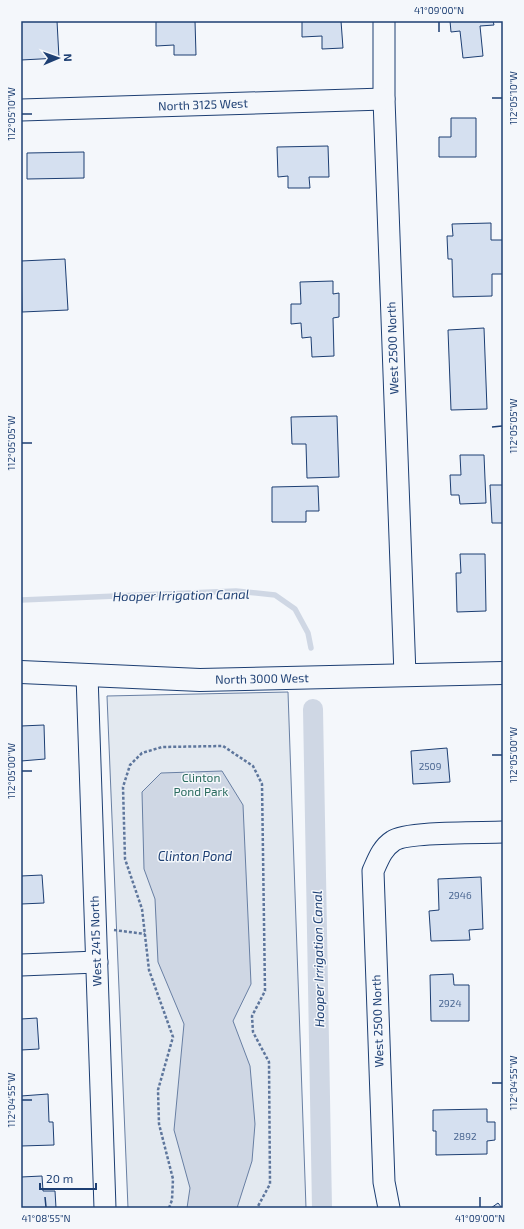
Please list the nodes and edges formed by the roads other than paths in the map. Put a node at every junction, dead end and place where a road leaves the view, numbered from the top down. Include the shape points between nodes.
1 (384, 21) edge
2 (384, 99) junction
3 (21, 110) edge
4 (21, 672) edge
5 (503, 673) edge
6 (87, 675) junction
7 (405, 675) junction
8 (503, 832) edge
9 (97, 962) junction
10 (21, 965) edge
11 (105, 1208) edge
12 (389, 1208) edge

1 - 2 street, West 2500 North
2 - 3 street, North 3125 West
2 - 7 street, West 2500 North
4 - 6 main road, North 3000 West
5 - 7 main road, North 3000 West
6 - 7 main road, North 3000 West via 200,680
6 - 9 street, West 2415 North
8 - 12 street, West 2500 North via 413,835 394,840 382,851 373,871 384,1182
9 - 10 street
9 - 11 street, West 2415 North

